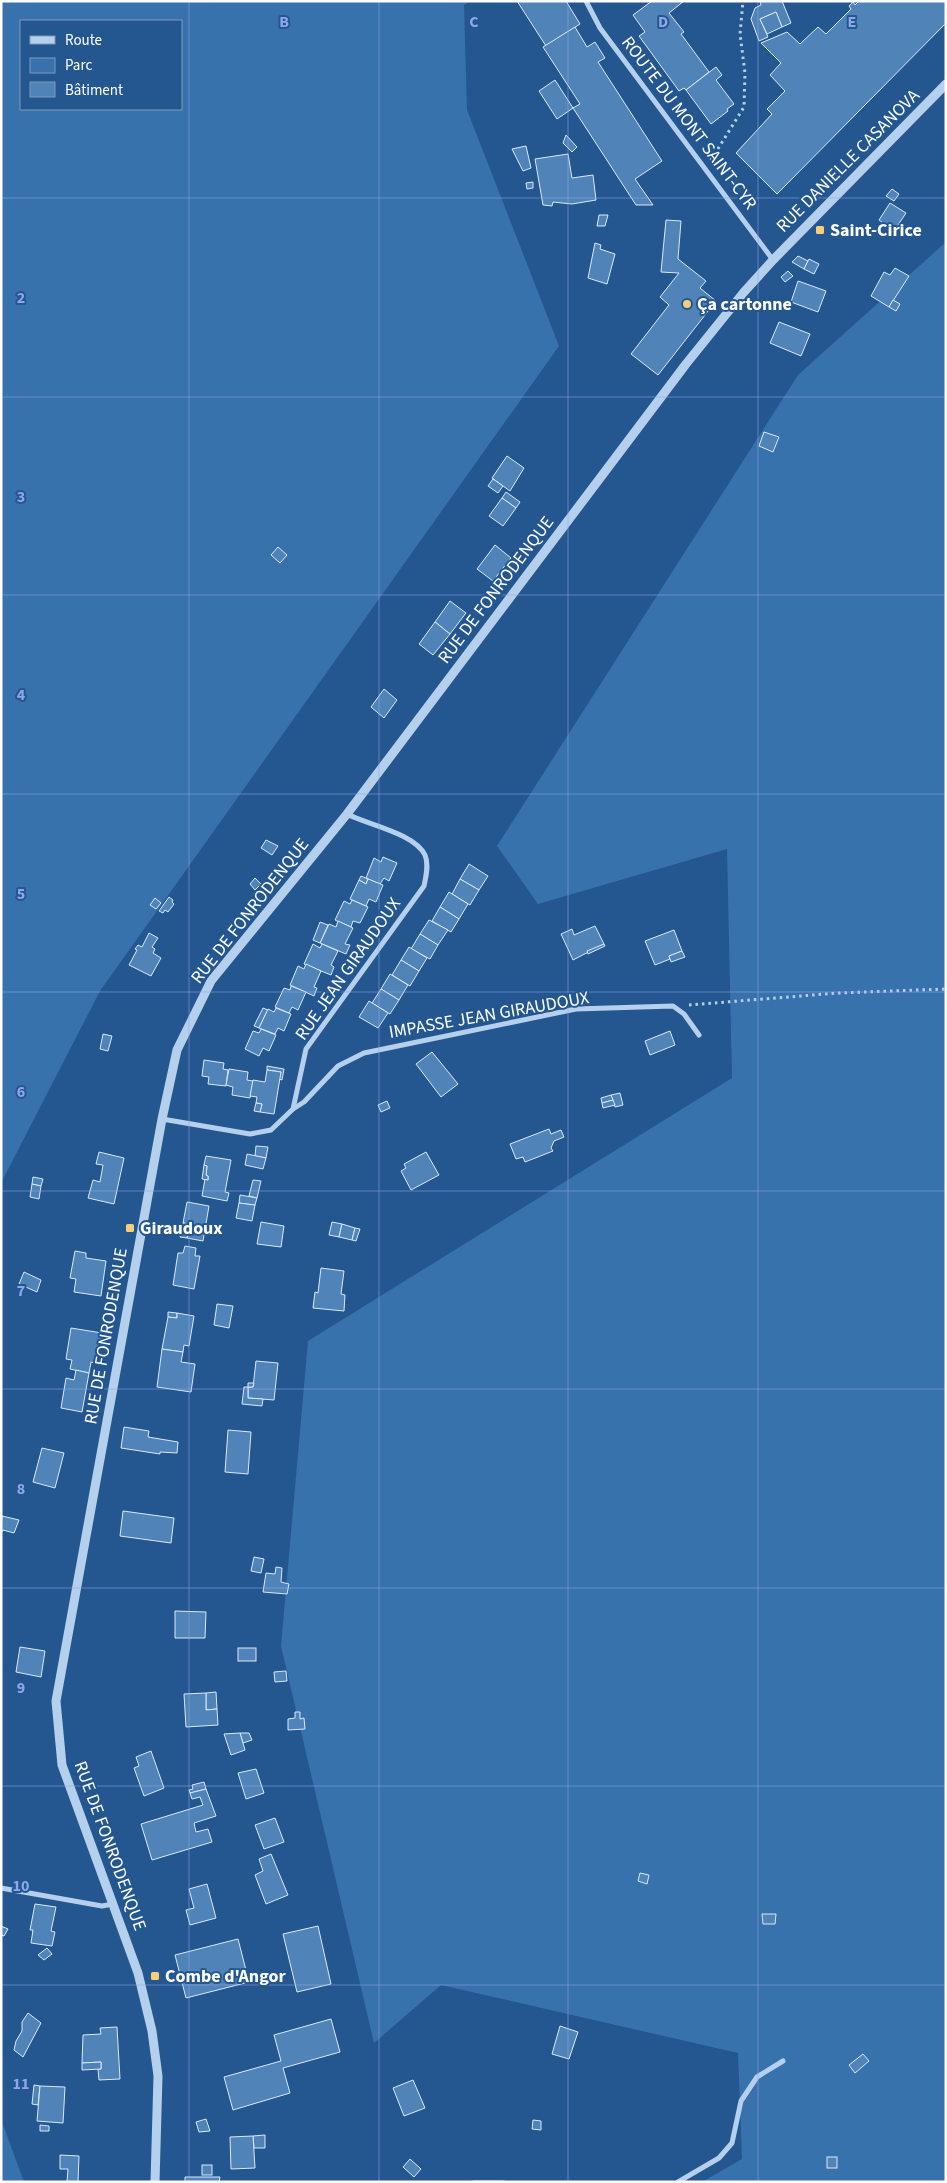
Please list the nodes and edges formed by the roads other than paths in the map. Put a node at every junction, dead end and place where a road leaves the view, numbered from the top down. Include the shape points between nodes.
1 (586, 1) edge
2 (946, 84) edge
3 (773, 260) junction
4 (347, 814) junction
5 (699, 1035) dead end
6 (293, 1110) junction
7 (162, 1119) junction
8 (1, 1888) edge
9 (114, 1904) junction
10 (783, 2061) dead end
11 (155, 2182) edge
12 (678, 2182) edge

1 - 3 street, ROUTE DU MONT SAINT-CYR via 600,28
2 - 3 street, RUE DANIELLE CASANOVA
3 - 4 street, RUE DE FONRODENQUE via 686,364
4 - 6 street, RUE JEAN GIRAUDOUX via 406,837 424,855 427,871 424,886 306,1049
4 - 7 street, RUE DE FONRODENQUE via 211,981 177,1050
5 - 6 street, IMPASSE JEAN GIRAUDOUX via 684,1014 673,1006 576,1009 364,1053 338,1066
6 - 7 street via 271,1130 250,1134
7 - 9 street, RUE DE FONRODENQUE via 56,1702 62,1765
8 - 9 street via 102,1906
9 - 11 street, RUE DE FONRODENQUE via 138,1973 152,2031 158,2076
10 - 12 street via 758,2077 741,2101 732,2143 719,2158

